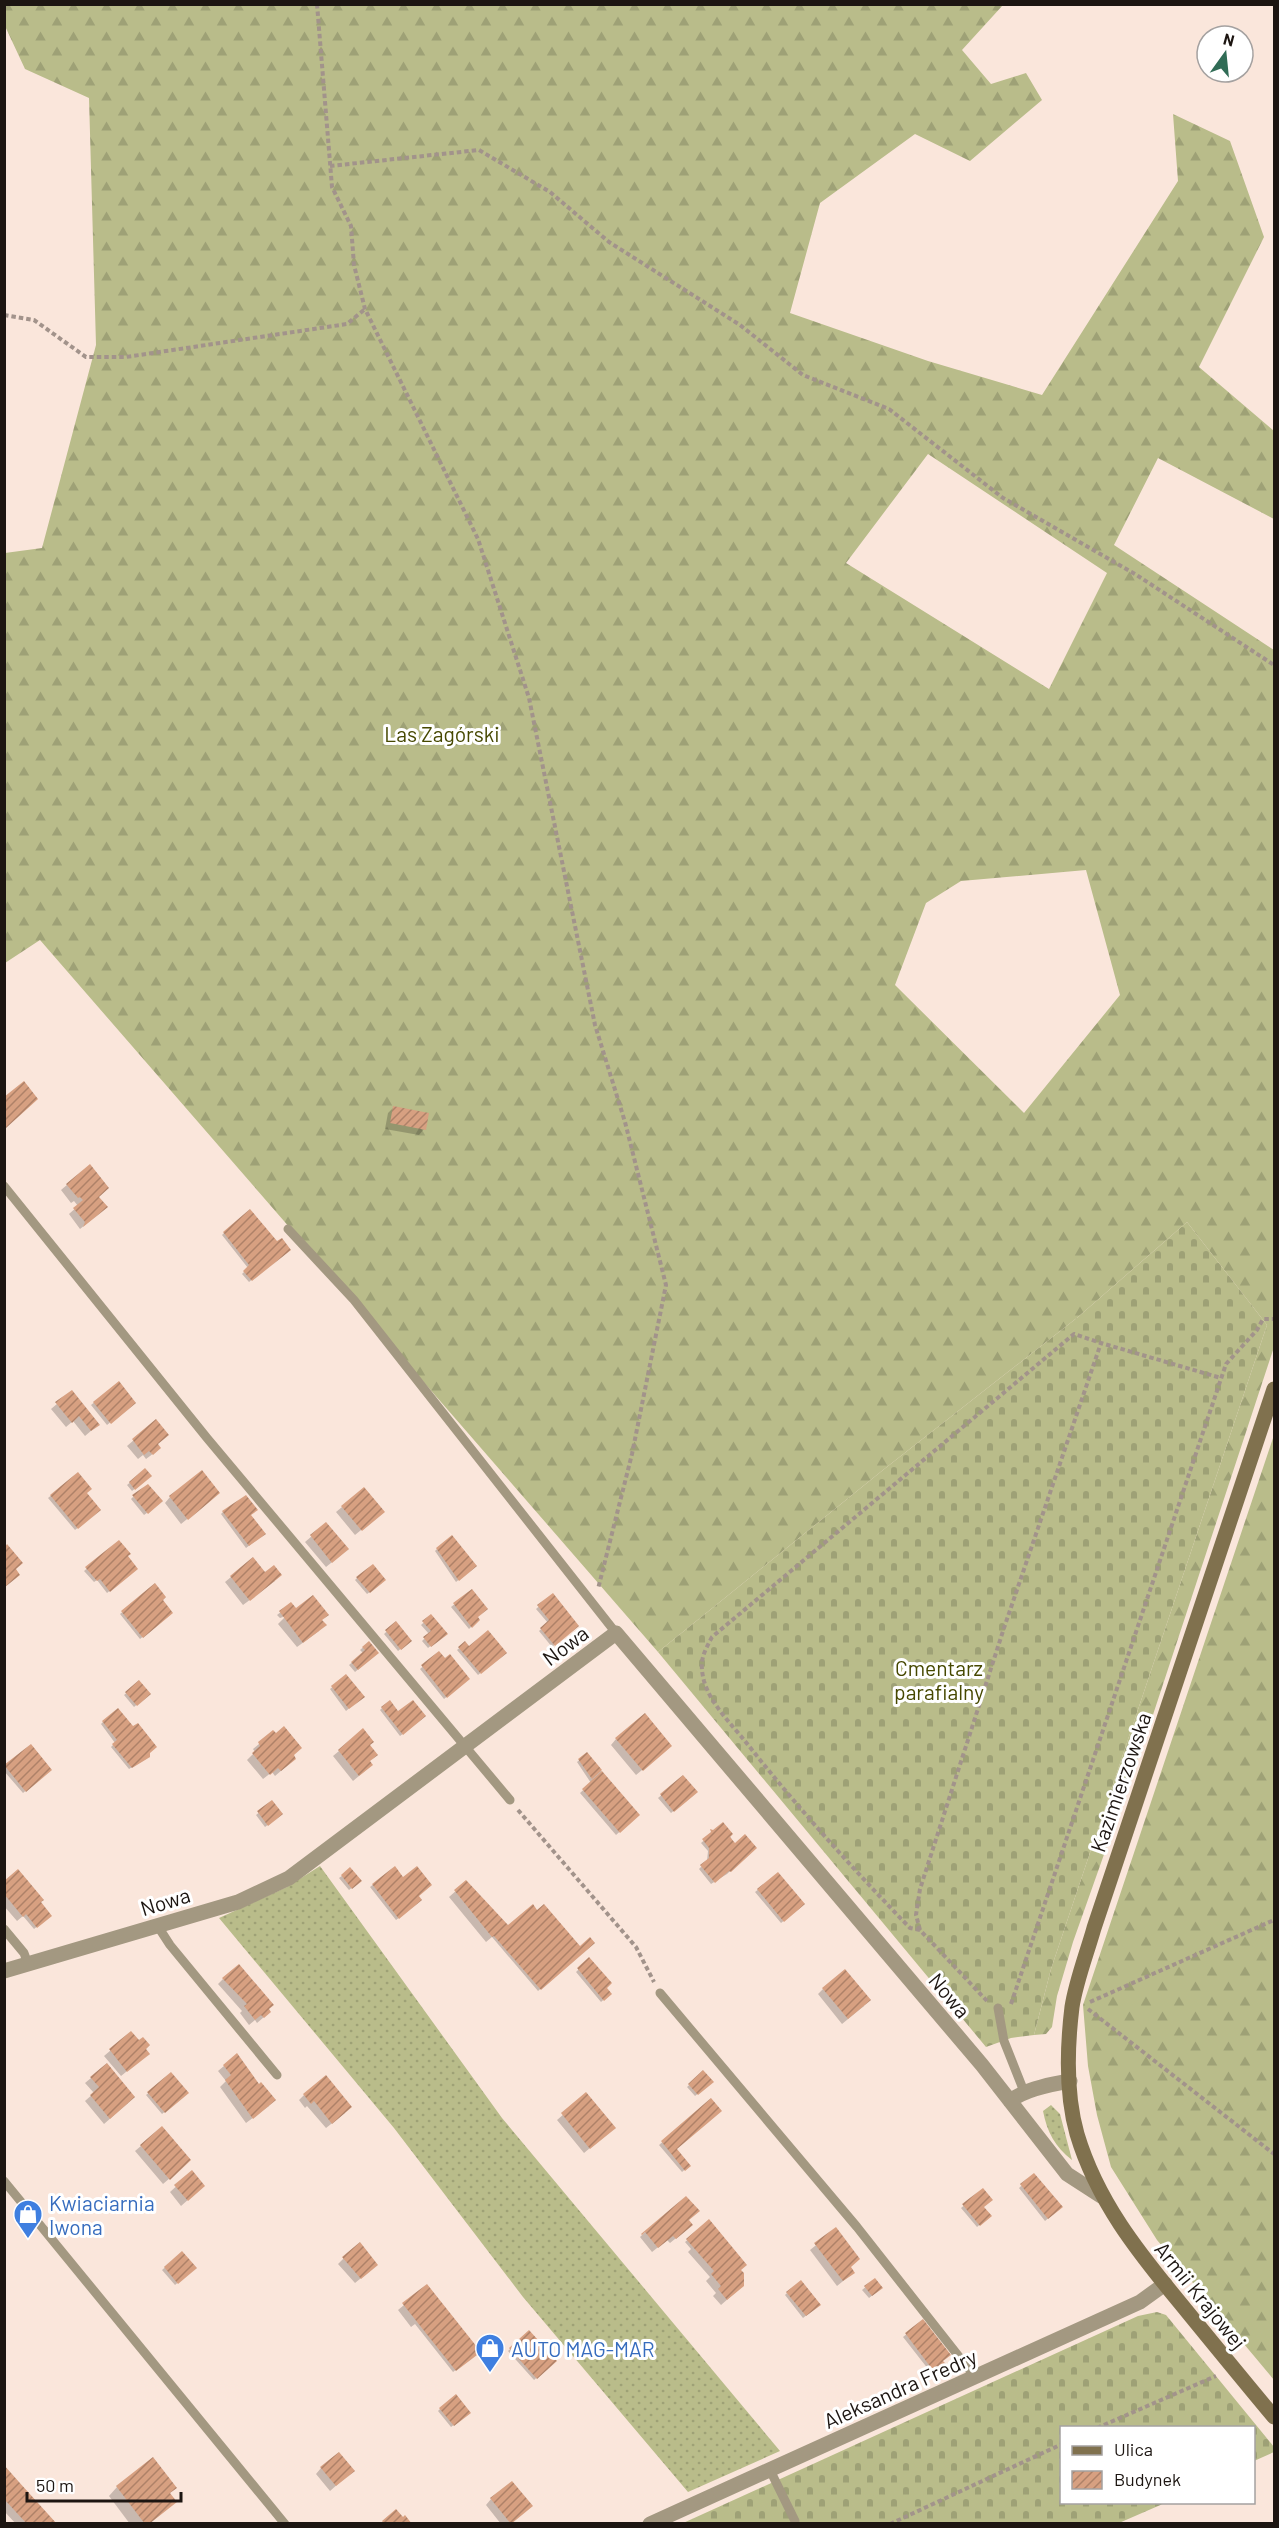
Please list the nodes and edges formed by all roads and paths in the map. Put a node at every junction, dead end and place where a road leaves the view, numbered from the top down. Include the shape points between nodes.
1 (317, 4) edge
2 (330, 166) junction
3 (365, 309) junction
4 (4, 315) edge
5 (1275, 665) edge
6 (4, 1186) edge
7 (288, 1229) dead end
8 (1275, 1319) edge
9 (1101, 1343) junction
10 (1221, 1378) junction
11 (1275, 1389) edge
12 (594, 1605) junction
13 (616, 1633) junction
14 (465, 1746) junction
15 (510, 1800) joint
16 (1275, 1920) edge
17 (157, 1925) junction
18 (4, 1929) edge
19 (920, 1930) junction
20 (28, 1964) junction
21 (4, 1971) edge
22 (660, 1993) joint
23 (998, 2008) junction
24 (277, 2075) dead end
25 (1070, 2081) junction
26 (1025, 2094) junction
27 (1010, 2101) junction
28 (1275, 2154) edge
29 (4, 2181) edge
30 (1101, 2196) junction
31 (1165, 2284) junction
32 (1216, 2376) dead end
33 (975, 2377) junction
34 (1275, 2417) edge
35 (1099, 2426) edge
36 (1060, 2445) edge
37 (770, 2470) junction
38 (795, 2521) dead end
39 (285, 2523) edge
40 (650, 2523) edge
41 (890, 2523) edge

1 - 2 path
2 - 3 path via 332,187 351,226 354,265
2 - 5 path via 479,150 550,192 609,242 740,325 803,375 889,409 1003,498 1135,574
3 - 4 path via 347,324 126,357 86,357 34,320
3 - 12 path via 478,539 529,699 595,1025 625,1122 666,1285 632,1454
6 - 14 lane via 207,1438
7 - 12 lane via 354,1300
8 - 10 path via 1263,1319 1226,1364
9 - 10 path
9 - 19 path via 920,1888 916,1915
9 - 19 path via 1074,1335 712,1637 702,1657 704,1682 718,1707 772,1776 846,1862 910,1928
10 - 23 path via 1010,2007
11 - 25 street, Kazimierzowska via 1094,1928 1073,2004
12 - 13 lane
13 - 14 street, Nowa
13 - 27 street, Nowa
14 - 15 lane
14 - 17 street, Nowa via 289,1878 238,1902
15 - 22 path via 636,1947
16 - 28 path via 1083,2005
17 - 20 street, Nowa
17 - 24 lane
18 - 20 lane
19 - 23 path via 984,1999
20 - 21 street, Nowa
22 - 33 lane via 857,2228
23 - 26 lane via 1004,2041
25 - 26 street
25 - 30 street, Kazimierzowska via 1077,2132
26 - 27 street
27 - 30 street, Nowa via 1068,2174
29 - 39 lane
30 - 31 street, Armii Krajowej
31 - 33 street, Aleksandra Fredry via 1140,2302
31 - 34 street, Armii Krajowej
32 - 35 path
33 - 37 street, Aleksandra Fredry
36 - 41 path
37 - 38 lane
37 - 40 street, Aleksandra Fredry

